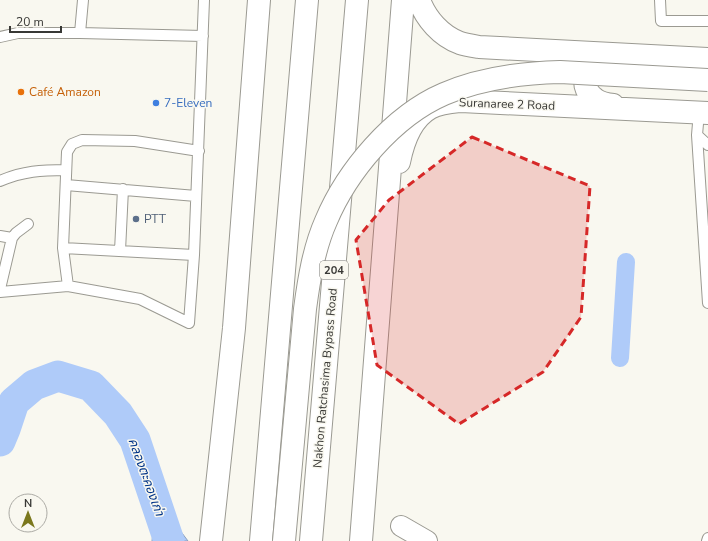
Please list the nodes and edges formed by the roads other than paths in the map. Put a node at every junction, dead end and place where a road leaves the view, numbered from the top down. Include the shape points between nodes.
1 (82, 0) edge
2 (204, 0) edge
3 (259, 0) edge
4 (307, 0) edge
5 (357, 0) edge
6 (403, 0) edge
7 (419, 0) edge
8 (660, 0) edge
9 (708, 21) edge
10 (80, 33) junction
11 (203, 36) junction
12 (0, 37) edge
13 (638, 56) junction
14 (708, 59) edge
15 (708, 80) edge
16 (636, 110) junction
17 (703, 113) edge
18 (697, 135) junction
19 (708, 146) edge
20 (199, 152) junction
21 (66, 170) junction
22 (0, 181) edge
23 (66, 186) junction
24 (123, 190) junction
25 (196, 196) junction
26 (28, 224) dead end
27 (0, 236) edge
28 (12, 238) junction
29 (384, 244) junction
30 (63, 248) junction
31 (120, 251) junction
32 (194, 255) junction
33 (68, 286) junction
34 (0, 291) edge
35 (708, 303) edge
36 (401, 526) dead end
37 (362, 534) edge
38 (708, 538) edge
39 (211, 541) edge
40 (261, 541) edge
41 (284, 541) edge
42 (311, 541) edge
43 (427, 541) edge
44 (707, 541) edge

1 - 10 lane
2 - 11 lane
3 - 39 main road via 234,328
4 - 40 main road
5 - 42 main road, Nakhon Ratchasima Bypass Road / 204
6 - 29 main road
7 - 13 main road via 432,23 442,34 479,47
8 - 9 lane via 661,21
10 - 11 lane
10 - 12 lane via 18,34
11 - 20 lane
13 - 14 main road
13 - 16 main road via 600,60 588,69 585,75 586,89 596,100
15 - 41 main road, bridge via 560,72 499,77 462,87 428,102 412,112 363,159 325,221 309,277
16 - 17 main road, Suranaree 2 Road
16 - 29 main road, Suranaree 2 Road via 461,101 431,107 414,124 401,151
17 - 18 lane
18 - 19 lane
18 - 35 lane
20 - 21 lane via 135,141 82,140 72,144 67,152
20 - 25 lane
21 - 22 lane via 38,170 16,174
21 - 23 lane
23 - 24 lane
23 - 30 lane
24 - 25 lane
24 - 31 lane
25 - 32 lane
26 - 28 lane
27 - 28 lane
28 - 34 lane
29 - 37 main road
30 - 31 lane
30 - 33 lane
31 - 32 lane
32 - 33 lane via 188,323 140,299
33 - 34 lane
36 - 43 street
38 - 44 lane

